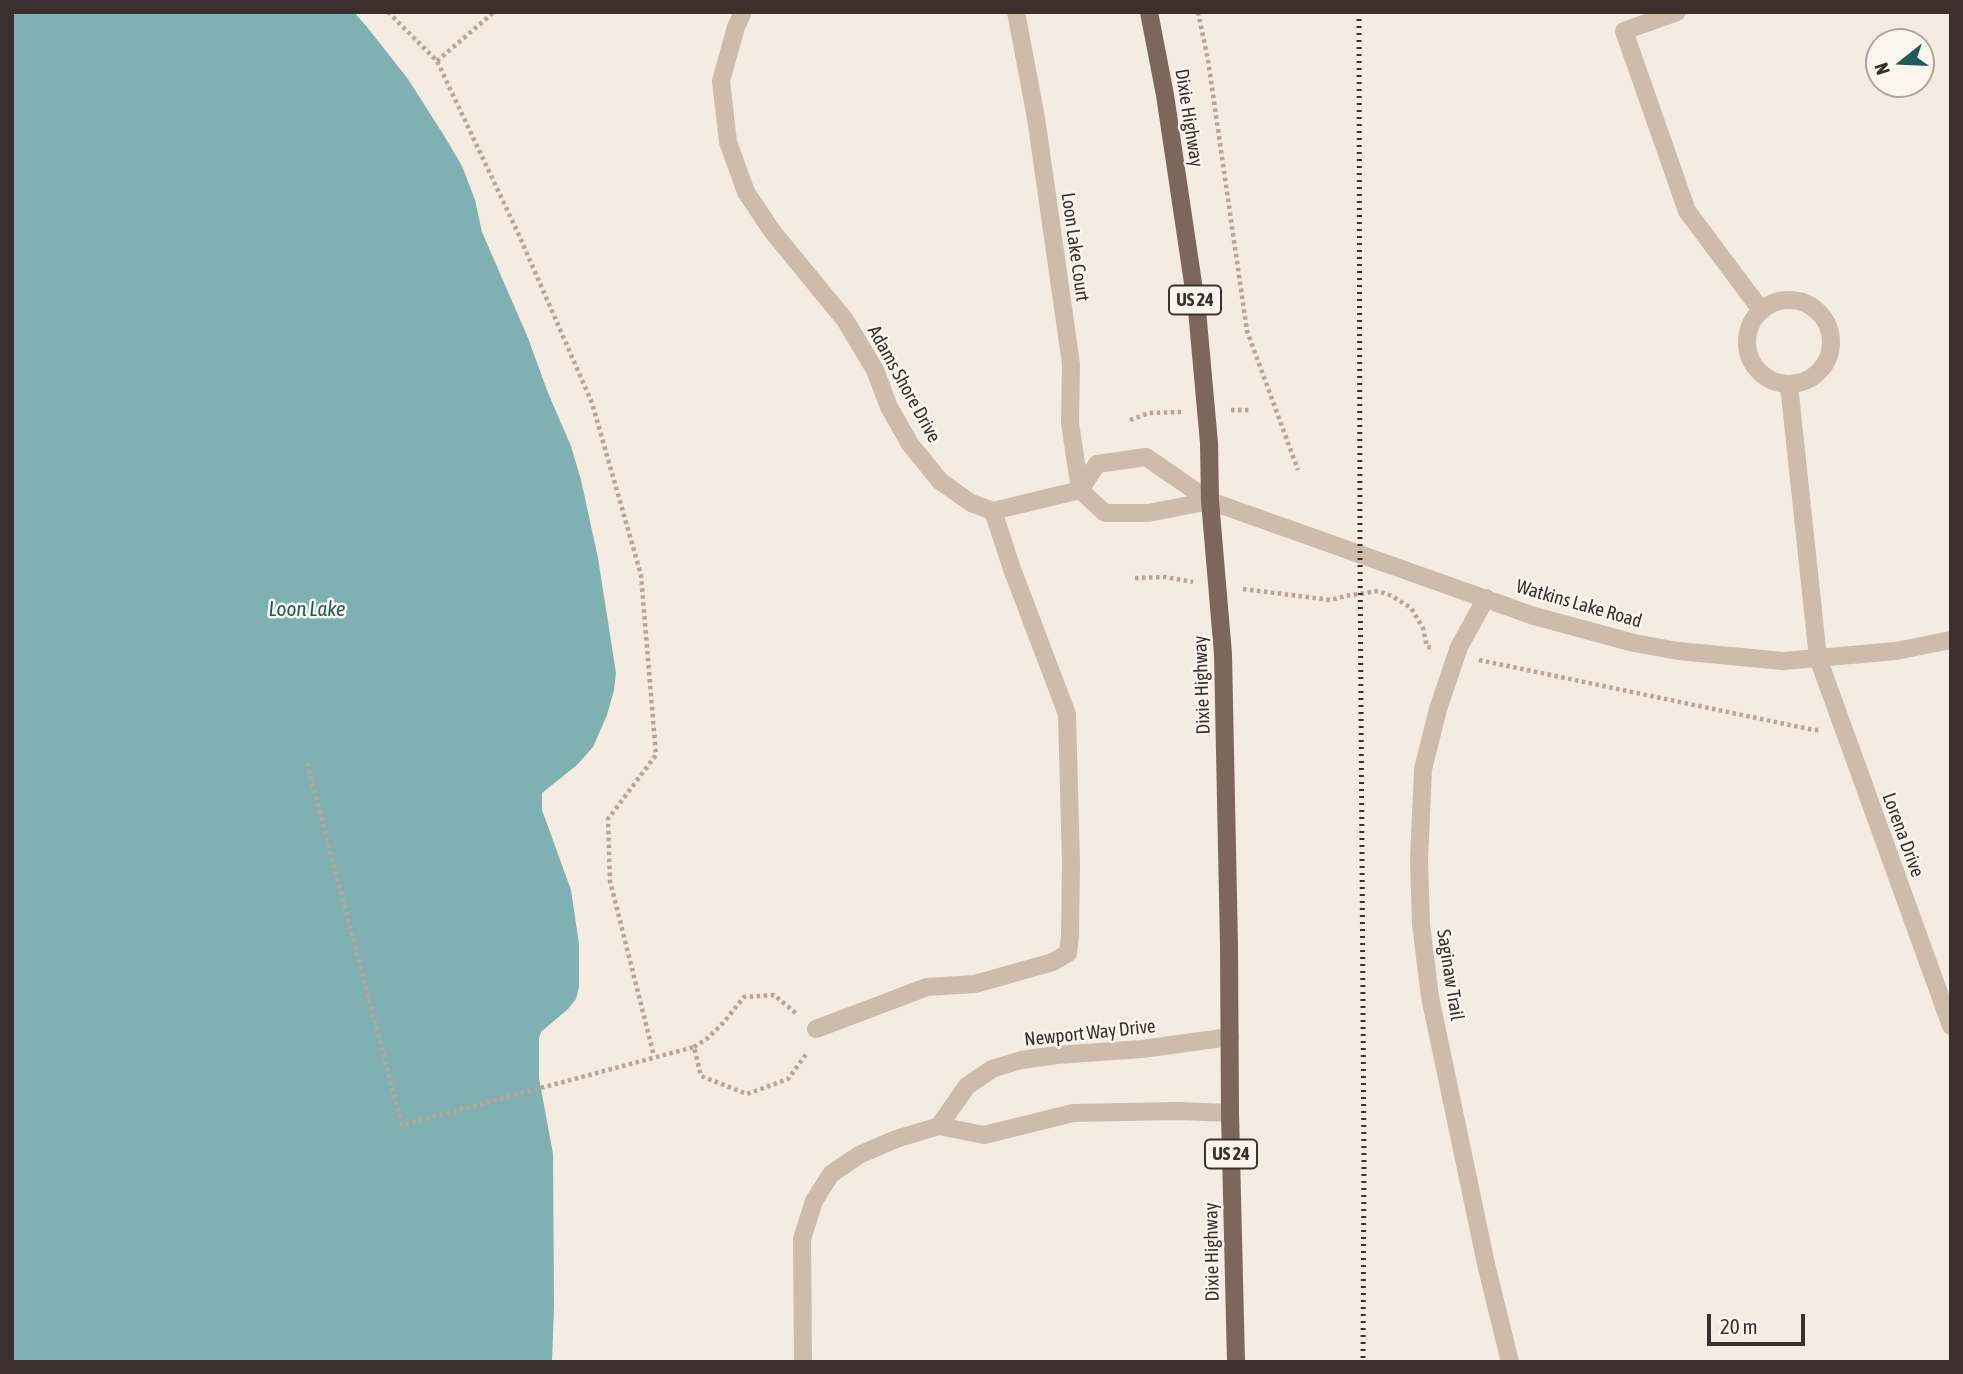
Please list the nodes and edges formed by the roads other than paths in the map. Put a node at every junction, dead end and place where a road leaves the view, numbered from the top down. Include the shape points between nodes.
1 (743, 12) edge
2 (1016, 12) edge
3 (1149, 12) edge
4 (1677, 12) edge
5 (1761, 310) junction
6 (1789, 385) junction
7 (1080, 490) junction
8 (1210, 501) junction
9 (993, 511) junction
10 (1486, 598) junction
11 (1951, 640) edge
12 (1818, 658) junction
13 (1951, 1026) edge
14 (816, 1029) road end
15 (1230, 1037) junction
16 (1230, 1113) junction
17 (939, 1126) junction
18 (803, 1362) edge
19 (1236, 1362) edge
20 (1510, 1362) edge

1 - 9 street, Adams Shore Drive via 721,81 727,142 746,192 845,320 875,370 909,444 940,481 971,503
2 - 7 street, Loon Lake Court via 1071,363 1070,423
3 - 8 main road, Dixie Highway / US 24 via 1196,310
4 - 5 street via 1625,31 1687,211
5 - 6 street via 1747,335 1752,364 1762,375
5 - 6 street via 1774,302 1801,301 1823,316 1829,328 1829,355 1823,367 1814,377
6 - 12 street, Lorena Drive
7 - 8 street via 1105,513 1148,513
7 - 8 street, Watkins Lake Road via 1097,464 1146,457
7 - 9 street
8 - 10 street, Watkins Lake Road
8 - 15 main road, Dixie Highway / US 24 via 1223,654
9 - 14 street via 1068,714 1068,953 1053,962 975,984 927,987
10 - 12 street, Watkins Lake Road via 1534,616 1678,651 1783,661
10 - 20 street, Saginaw Trail via 1456,654 1438,709 1423,769 1419,861 1430,996
11 - 12 street, Watkins Lake Road via 1896,651
12 - 13 street, Lorena Drive
15 - 16 main road, Dixie Highway / US 24
15 - 17 street, Newport Way Drive via 1021,1060 992,1069 967,1086
16 - 17 street via 1073,1114 984,1135
16 - 19 main road, Dixie Highway / US 24
17 - 18 street via 859,1156 831,1174 814,1201 802,1239

